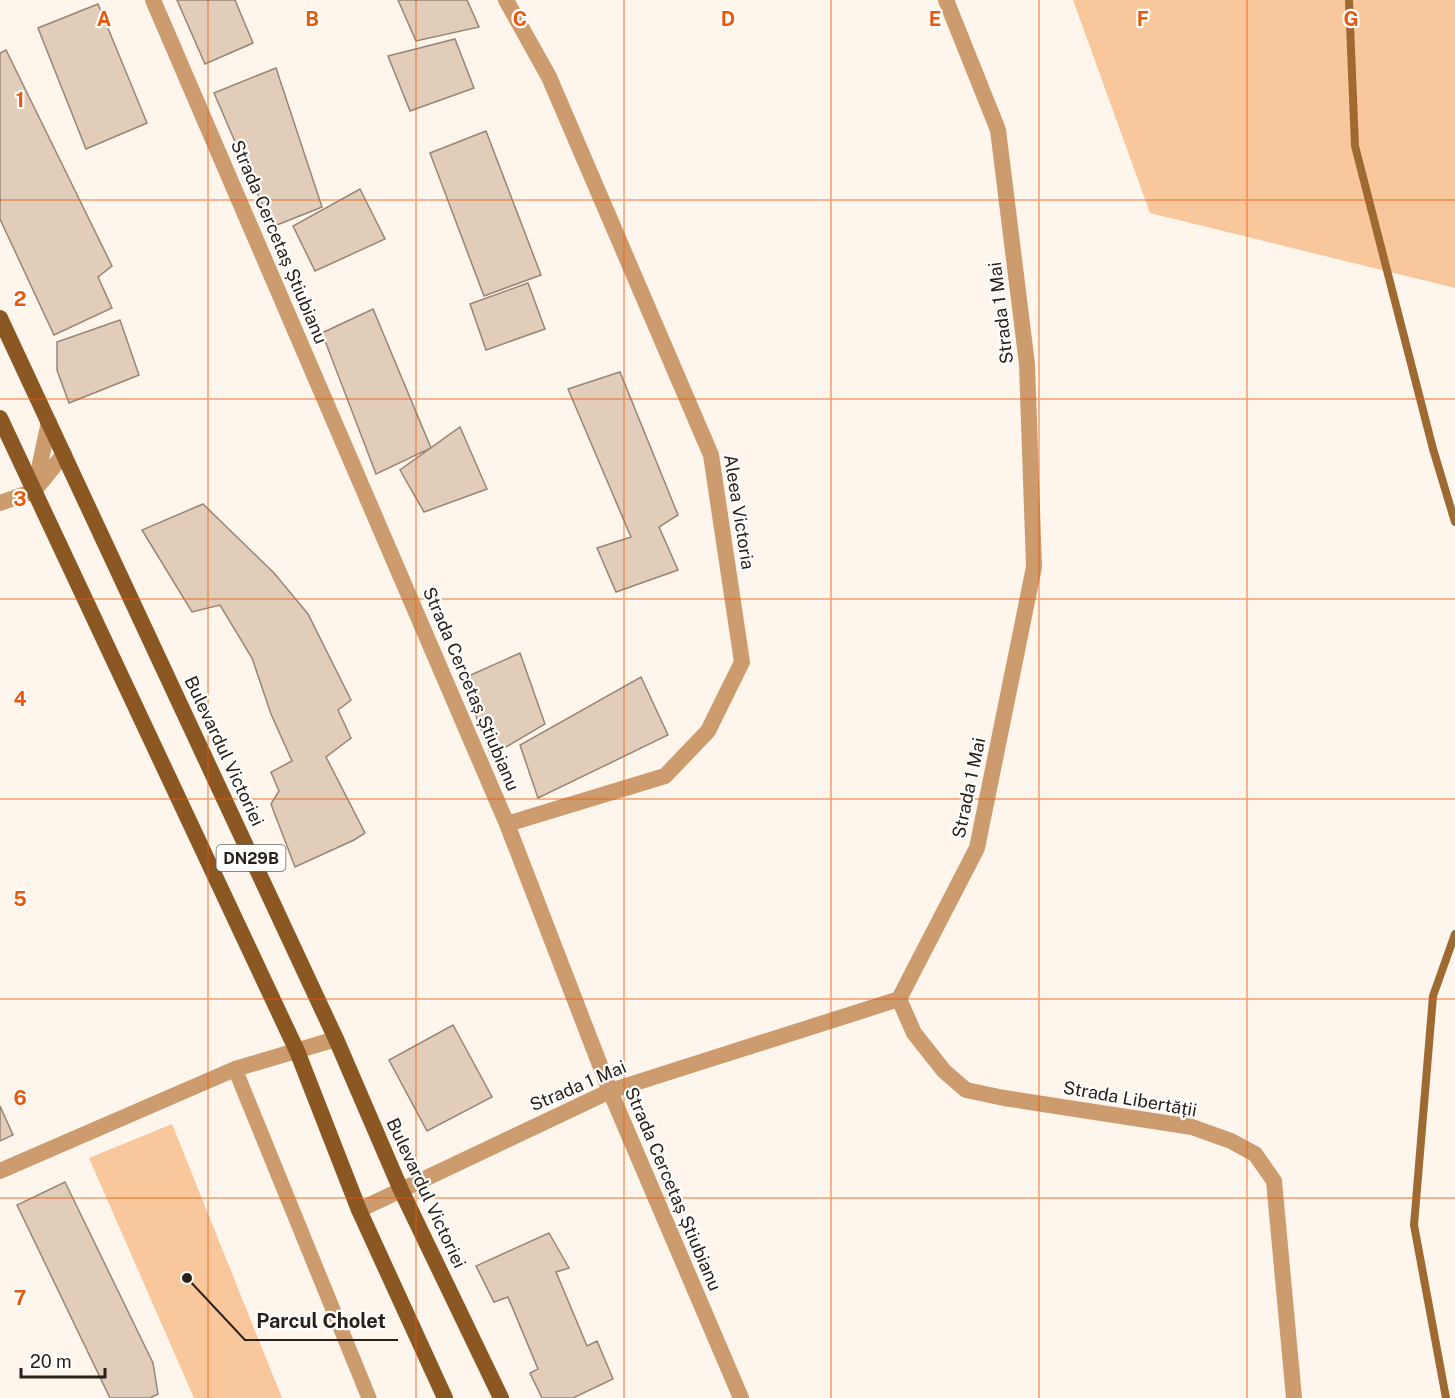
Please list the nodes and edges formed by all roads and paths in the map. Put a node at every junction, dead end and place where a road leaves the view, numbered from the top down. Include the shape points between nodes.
1 (153, 0) edge
2 (506, 0) edge
3 (946, 0) edge
4 (0, 318) edge
5 (0, 418) edge
6 (49, 422) junction
7 (64, 454) junction
8 (34, 490) junction
9 (0, 503) edge
10 (507, 824) junction
11 (899, 999) junction
12 (336, 1039) junction
13 (297, 1051) junction
14 (235, 1069) junction
15 (610, 1090) junction
16 (0, 1171) edge
17 (401, 1190) junction
18 (359, 1210) junction
19 (369, 1398) edge
20 (445, 1398) edge
21 (501, 1398) edge
22 (741, 1398) edge
23 (1294, 1398) edge

1 - 10 street, Strada Cercetaș Știubianu
2 - 10 street, Aleea Victoria via 549,77 711,454 742,662 708,732 665,776
3 - 11 street, Strada 1 Mai via 998,130 1027,364 1034,567 977,848
4 - 6 main road, Bulevardul Victoriei / DN29B
5 - 8 main road, DN29B
6 - 7 main road, Bulevardul Victoriei / DN29B
6 - 8 street
7 - 8 street
7 - 12 main road, Bulevardul Victoriei / DN29B
8 - 9 street
8 - 13 main road, DN29B
10 - 15 street, Strada Cercetaș Știubianu
11 - 15 street, Strada 1 Mai
11 - 23 street, Strada Libertății via 914,1033 944,1071 966,1090 1192,1127 1255,1154 1274,1181
12 - 13 street
12 - 17 main road, Bulevardul Victoriei / DN29B
13 - 14 street
13 - 18 main road, DN29B
14 - 16 street
14 - 19 lane
15 - 17 street, Strada 1 Mai
15 - 22 street, Strada Cercetaș Știubianu
17 - 18 street, Strada 1 Mai
17 - 21 main road, Bulevardul Victoriei / DN29B
18 - 20 main road, DN29B

